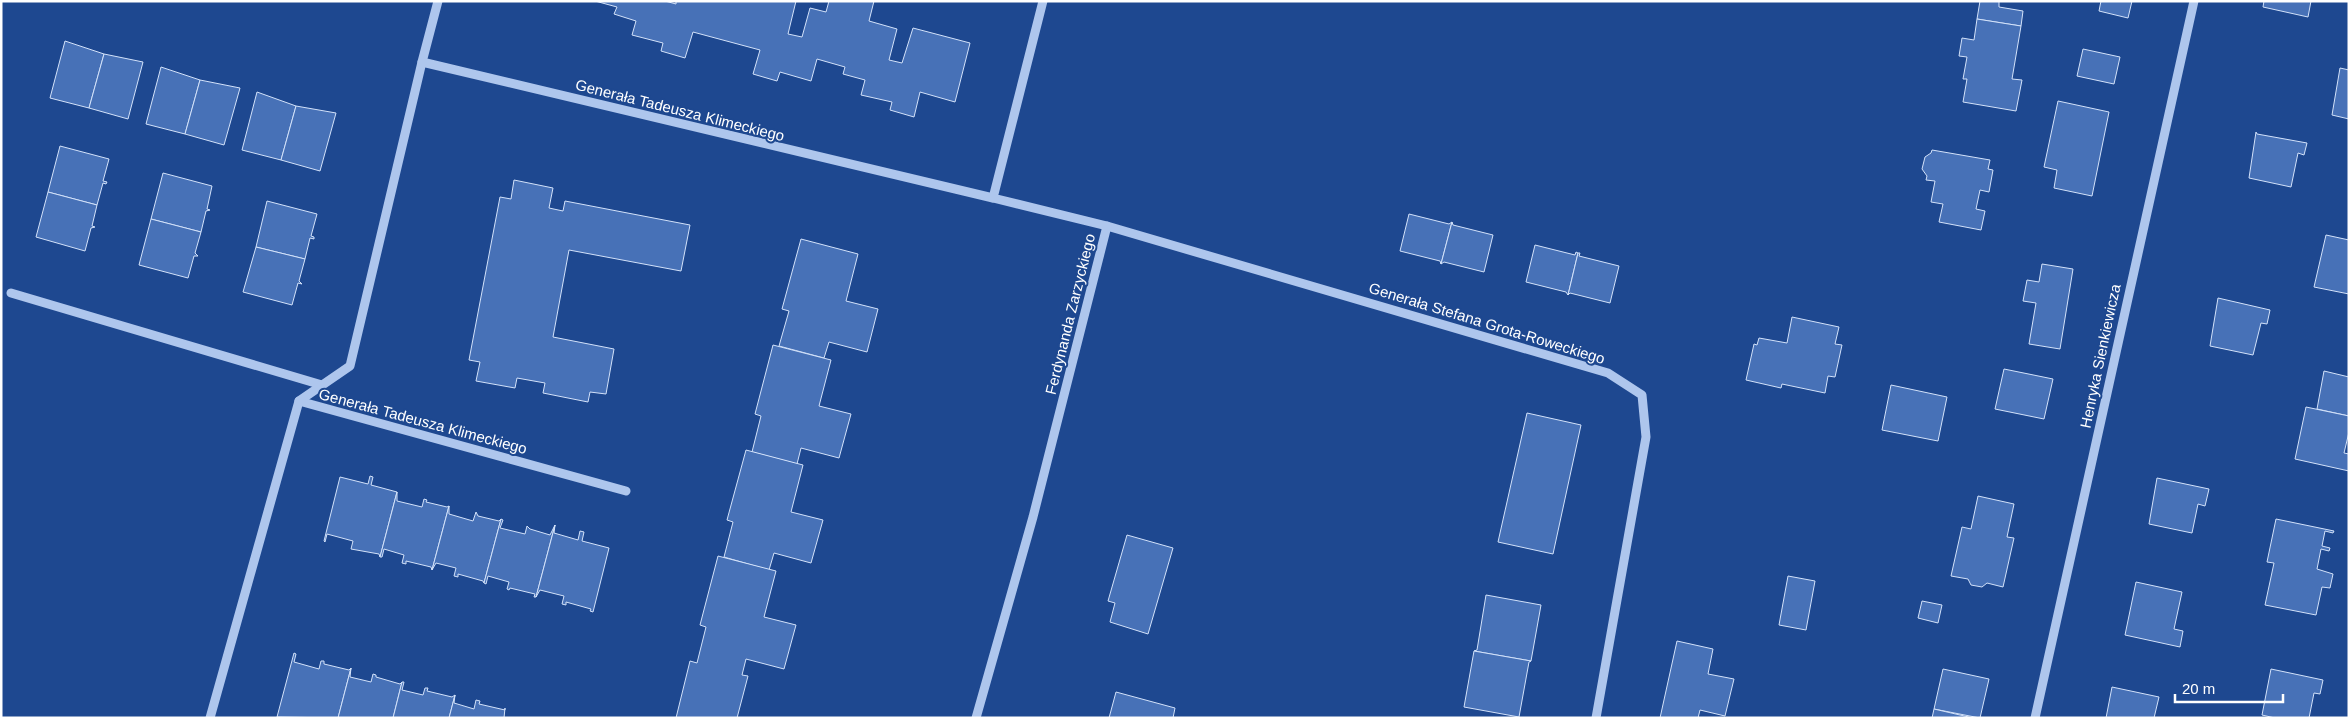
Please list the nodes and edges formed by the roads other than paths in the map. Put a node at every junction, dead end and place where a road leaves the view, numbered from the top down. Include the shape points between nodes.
1 (438, 1) edge
2 (1043, 1) edge
3 (2194, 1) edge
4 (422, 62) junction
5 (993, 198) junction
6 (1107, 226) junction
7 (11, 293) dead end
8 (322, 385) junction
9 (299, 401) junction
10 (626, 491) dead end
11 (210, 718) edge
12 (976, 718) edge
13 (1596, 718) edge
14 (2035, 718) edge

1 - 4 street
2 - 5 street
3 - 14 street, Henryka Sienkiewicza
4 - 5 street, Generała Tadeusza Klimeckiego
4 - 8 street via 350,366
5 - 6 street, Ferdynanda Zarzyckiego
6 - 12 street, Ferdynanda Zarzyckiego via 1033,517
6 - 13 street, Generała Stefana Grota-Roweckiego via 1608,373 1642,395 1646,437
7 - 8 street
8 - 9 street
9 - 10 street, Generała Tadeusza Klimeckiego
9 - 11 street

